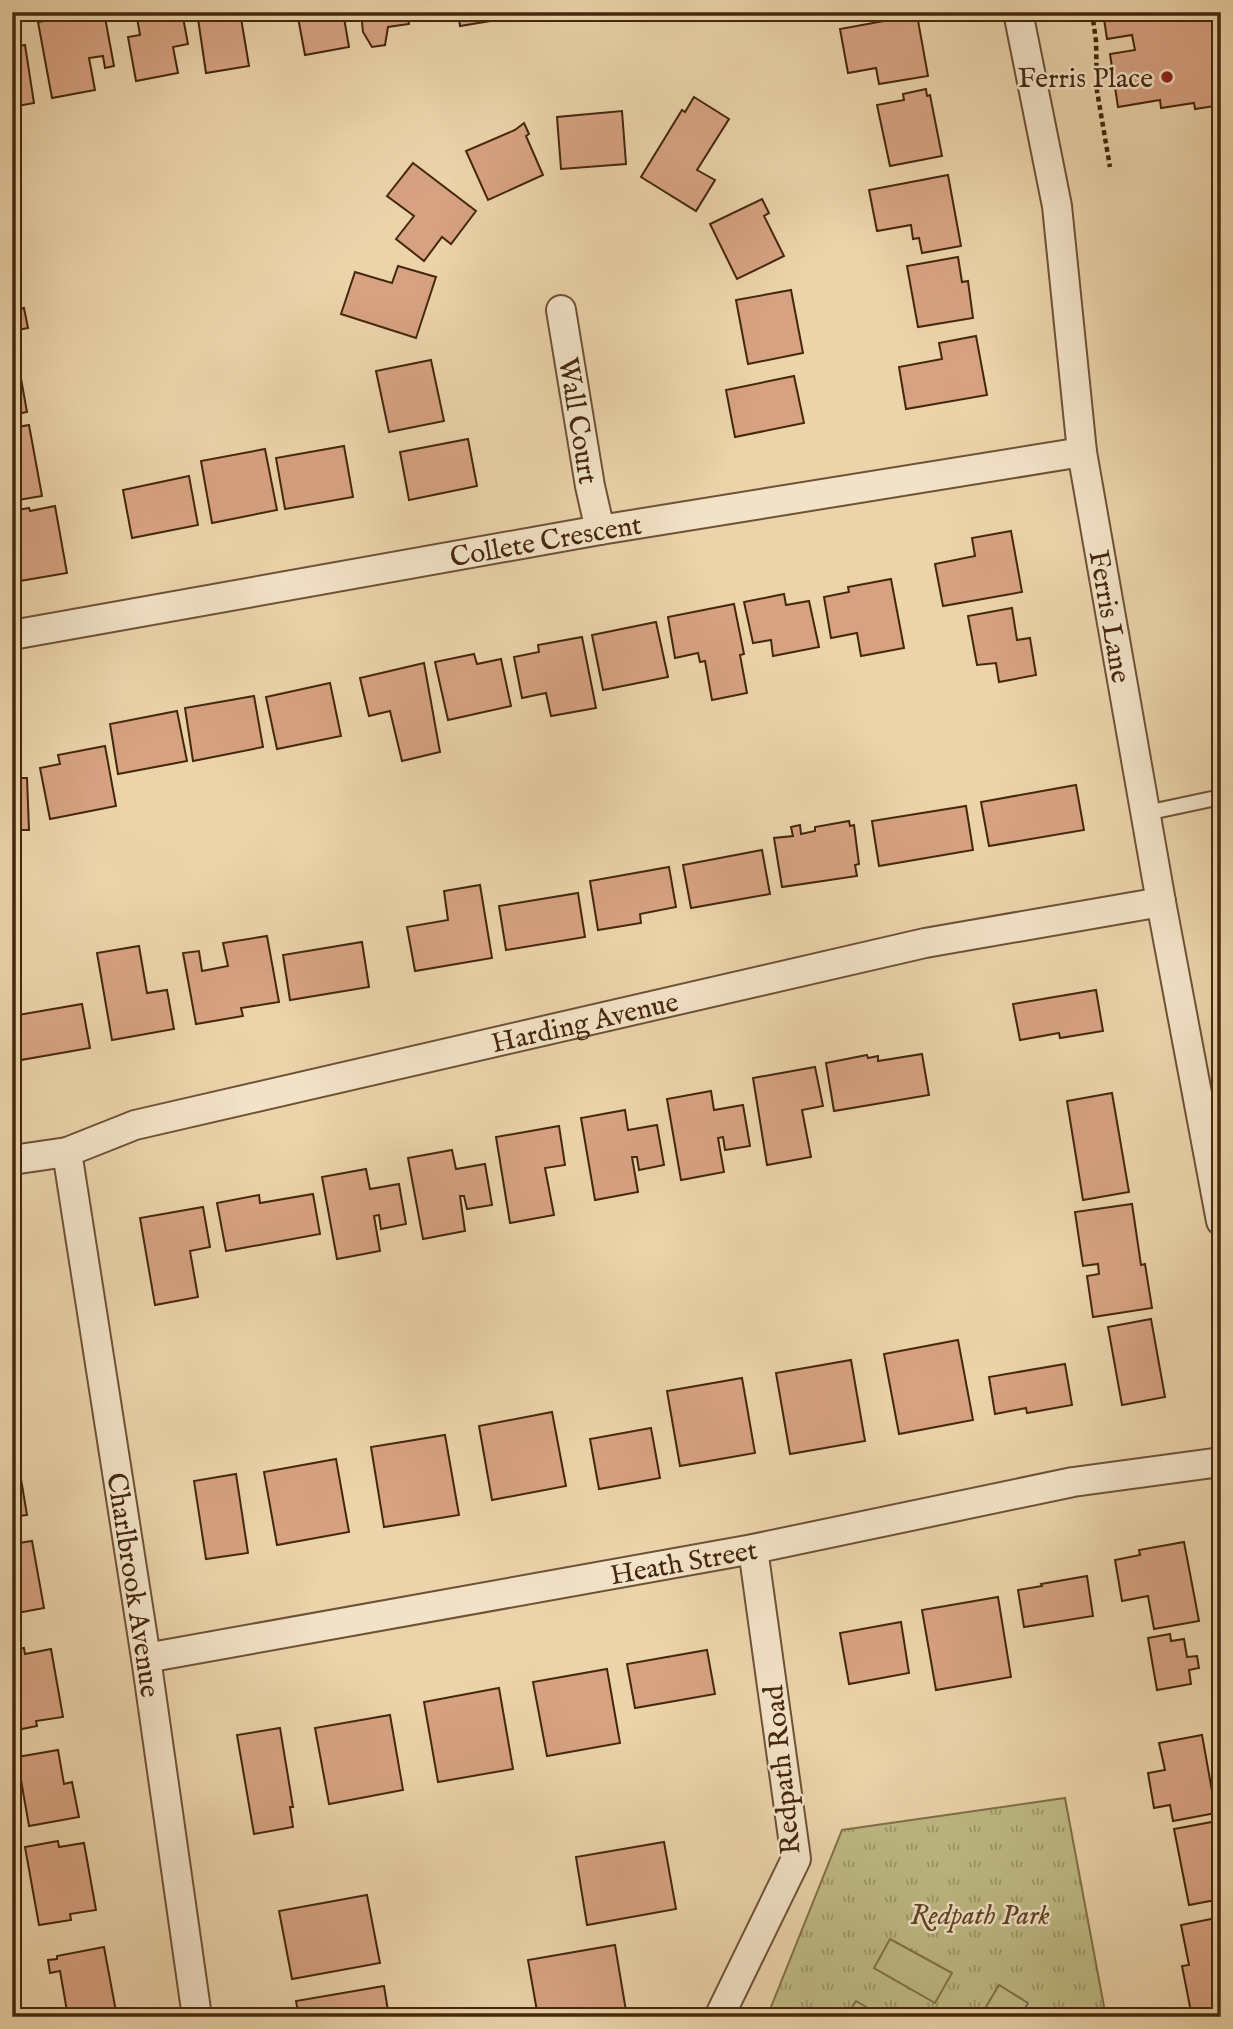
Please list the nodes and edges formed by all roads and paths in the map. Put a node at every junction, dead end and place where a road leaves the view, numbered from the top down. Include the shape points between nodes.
1 (1018, 12) edge
2 (1092, 12) edge
3 (1110, 167) dead end
4 (561, 310) dead end
5 (1082, 453) junction
6 (600, 530) junction
7 (12, 635) edge
8 (1221, 797) edge
9 (1146, 813) junction
10 (1161, 902) junction
11 (67, 1153) junction
12 (12, 1160) edge
13 (1221, 1220) edge
14 (1221, 1462) edge
15 (753, 1549) junction
16 (146, 1658) junction
17 (197, 2017) edge
18 (719, 2017) edge

1 - 5 street, Ferris Lane via 1057,206
2 - 3 path via 1097,91
4 - 6 street, Wall Court
5 - 6 street, Collete Crescent
5 - 9 street, Ferris Lane
6 - 7 street, Collete Crescent
8 - 9 lane
9 - 10 street, Ferris Lane
10 - 11 street, Harding Avenue via 925,943 135,1125
10 - 13 street, Ferris Lane
11 - 12 street, Harding Avenue
11 - 16 street, Charlbrook Avenue
14 - 15 street, Heath Street via 1073,1482
15 - 16 street, Heath Street
15 - 18 street, Redpath Road via 796,1859
16 - 17 street, Charlbrook Avenue

